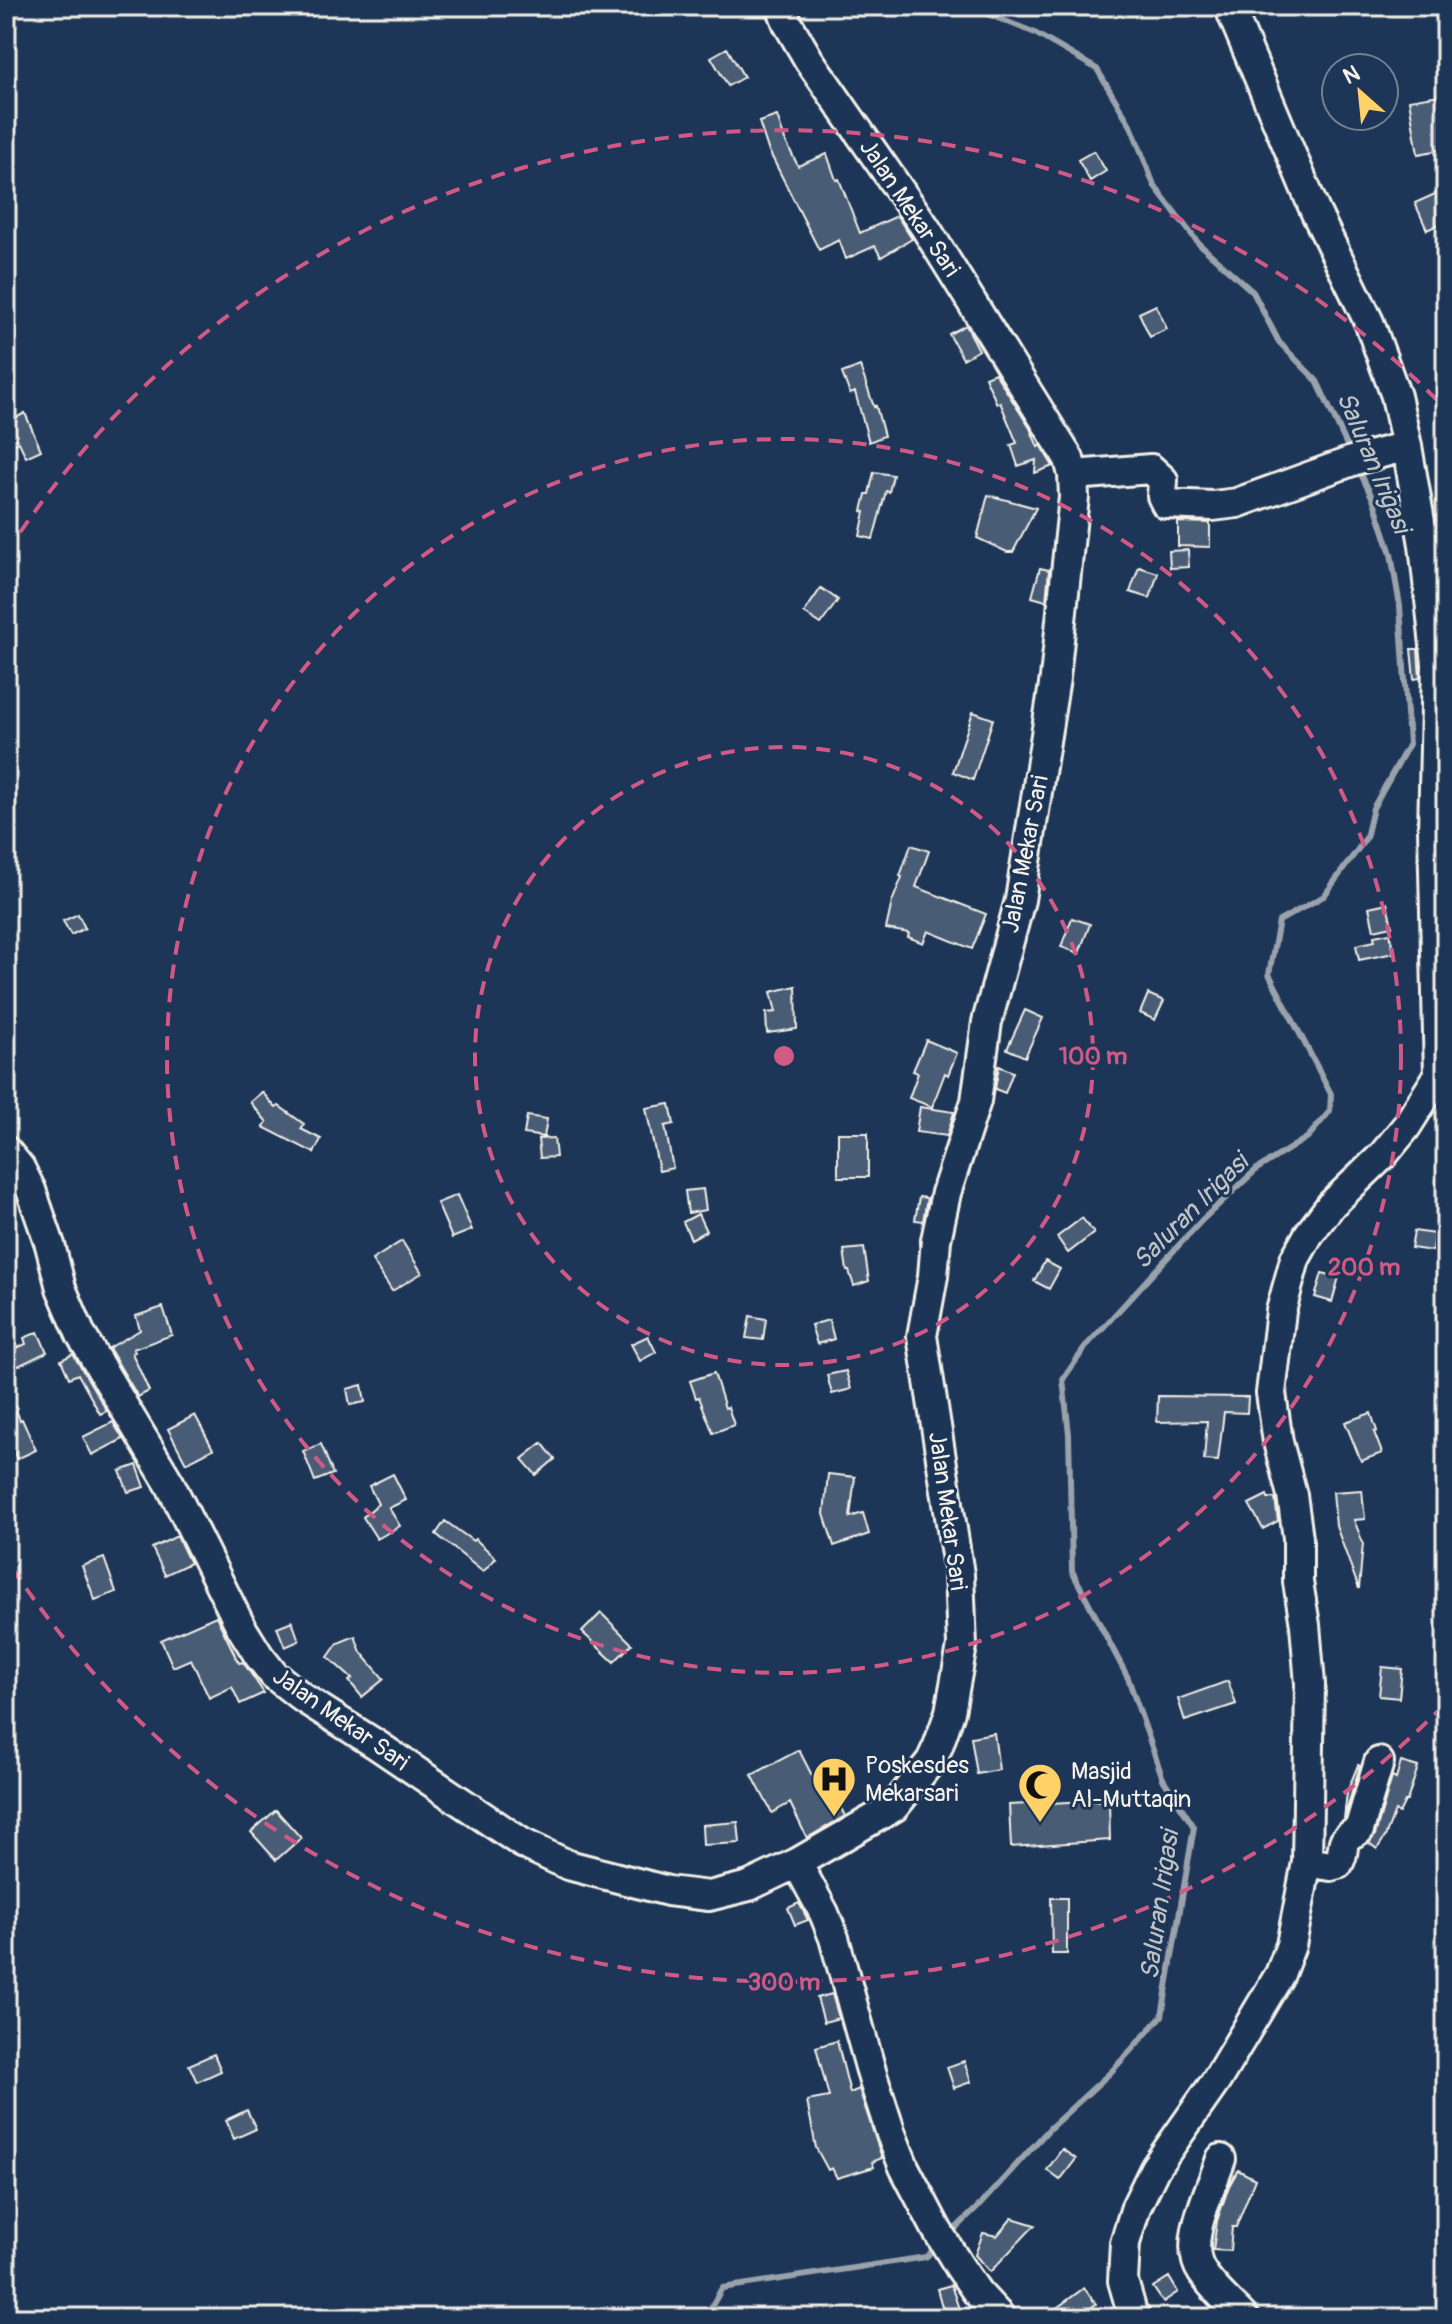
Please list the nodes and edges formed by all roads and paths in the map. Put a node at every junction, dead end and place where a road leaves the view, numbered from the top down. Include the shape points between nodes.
1 (781, 6) edge
2 (1229, 6) edge
3 (1407, 446) junction
4 (1073, 475) junction
5 (6, 1151) edge
6 (1379, 1762) dead end
7 (1307, 1862) junction
8 (797, 1863) junction
9 (1221, 2159) dead end
10 (1001, 2318) edge
11 (1136, 2318) edge
12 (1244, 2318) edge

1 - 4 street, Jalan Mekar Sari via 809,60 933,239 1069,459
2 - 3 street via 1315,211 1369,322 1396,396
3 - 4 street via 1237,503 1213,506 1166,504 1163,480 1151,469
3 - 7 street via 1437,664 1433,830 1439,1075 1406,1127 1309,1234 1295,1259 1281,1311 1271,1393 1298,1538 1310,1684
4 - 8 street, Jalan Mekar Sari via 1055,678 1020,900 987,1022 976,1101 946,1193 922,1336 959,1574 962,1646 950,1712 931,1761 894,1807
5 - 8 street, Jalan Mekar Sari via 31,1190 81,1335 170,1484 241,1627 274,1675 522,1843 568,1865 709,1896 749,1886
6 - 7 street via 1359,1830 1345,1837 1338,1864
7 - 11 street via 1280,1974 1216,2081 1155,2168 1136,2207 1125,2243 1123,2281
8 - 10 street via 834,1938 904,2167 959,2266
9 - 12 street via 1195,2233 1194,2254 1203,2274

